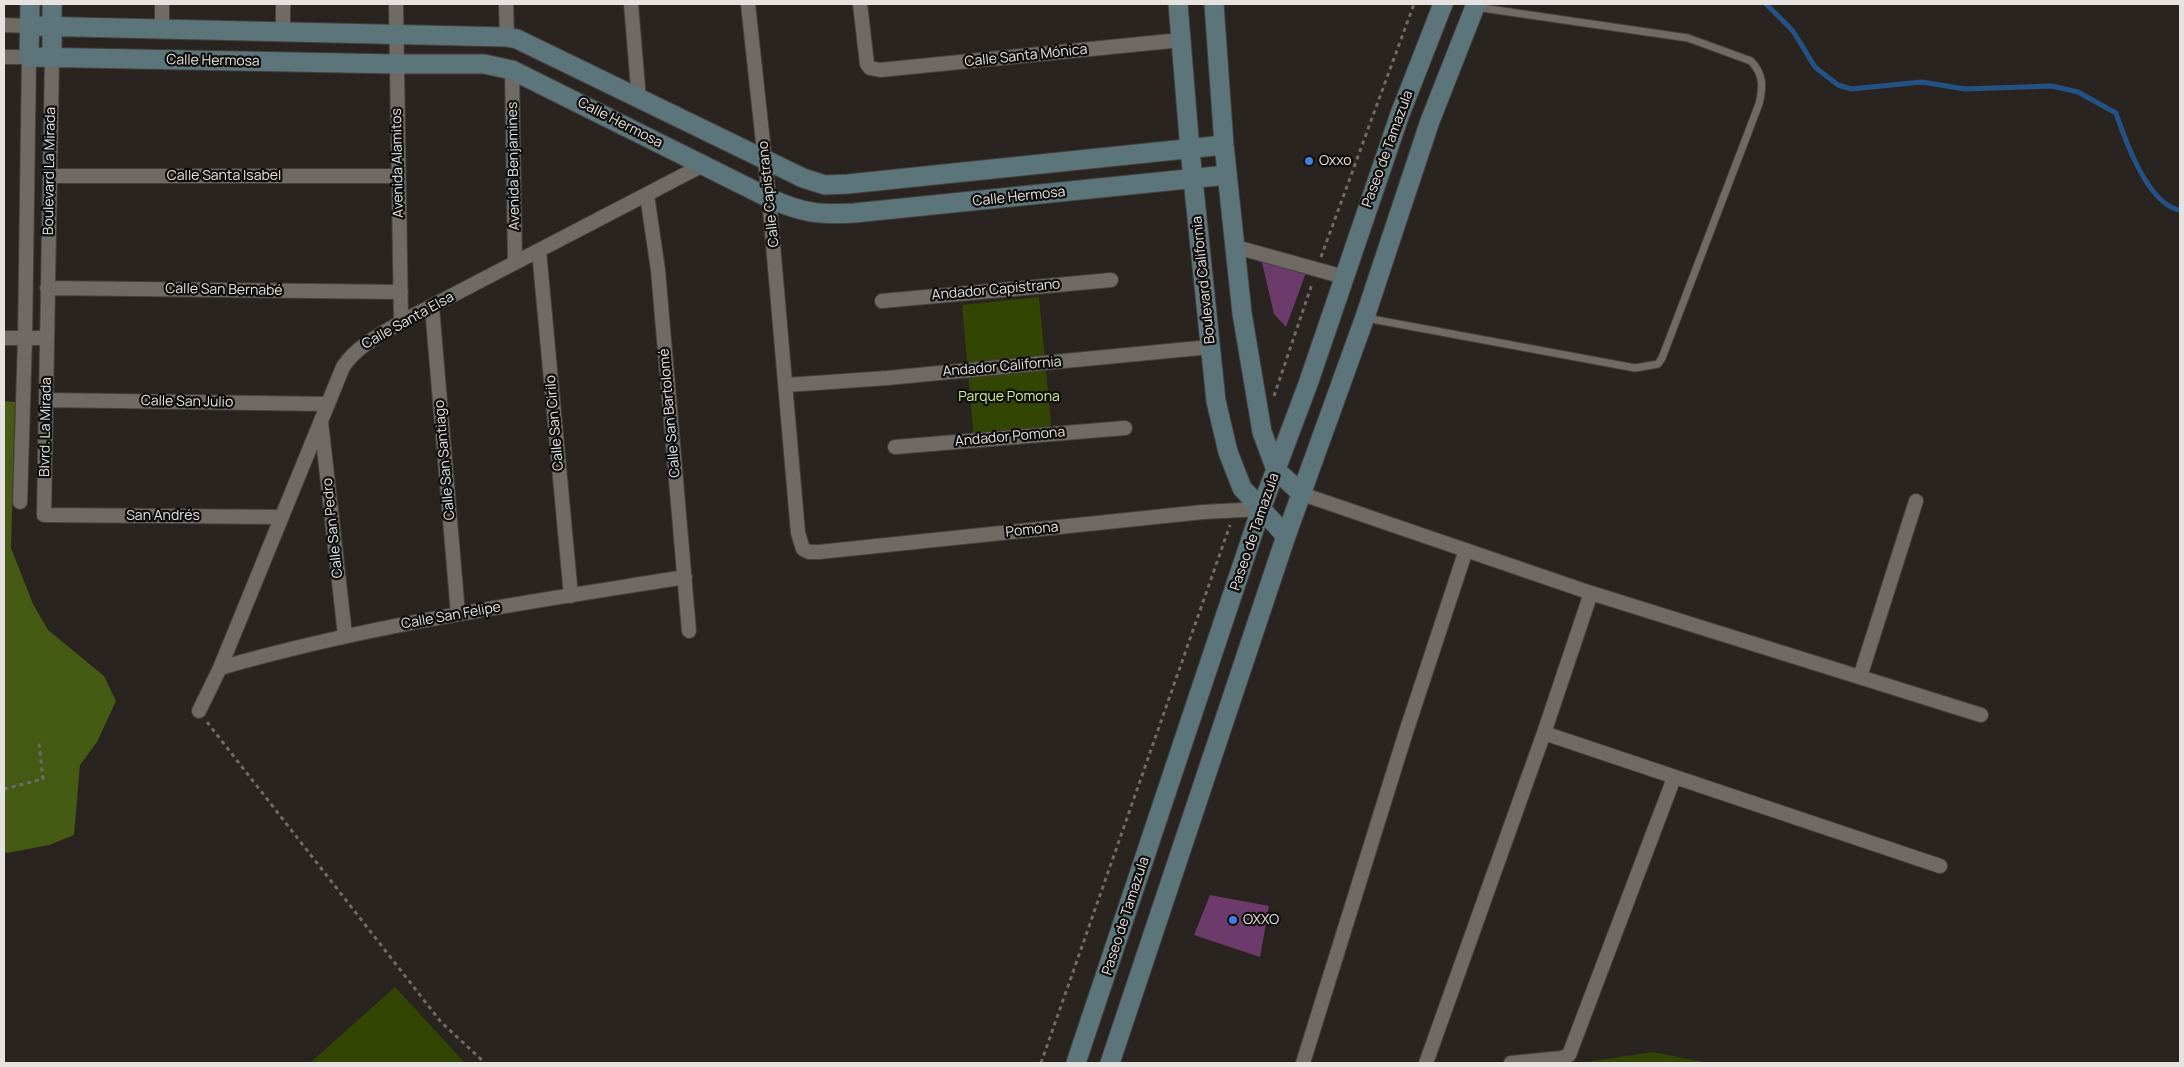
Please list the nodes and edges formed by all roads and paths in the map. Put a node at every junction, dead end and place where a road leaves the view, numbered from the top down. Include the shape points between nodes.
1 (30, 4) edge
2 (52, 4) edge
3 (162, 4) edge
4 (283, 4) edge
5 (396, 4) edge
6 (506, 4) edge
7 (631, 4) edge
8 (748, 4) edge
9 (860, 4) edge
10 (1178, 4) edge
11 (1214, 4) edge
12 (1414, 4) edge
13 (1442, 4) edge
14 (1475, 6) edge
15 (4, 25) edge
16 (30, 26) junction
17 (52, 26) junction
18 (162, 30) junction
19 (283, 32) junction
20 (396, 34) junction
21 (507, 37) junction
22 (1181, 40) junction
23 (4, 57) edge
24 (29, 57) junction
25 (52, 58) junction
26 (396, 64) junction
27 (512, 70) junction
28 (639, 99) junction
29 (1224, 146) junction
30 (1190, 150) junction
31 (765, 159) junction
32 (703, 165) junction
33 (1227, 175) junction
34 (50, 176) junction
35 (398, 176) junction
36 (1194, 180) junction
37 (647, 195) junction
38 (770, 198) junction
39 (1236, 247) junction
40 (539, 250) junction
41 (516, 263) junction
42 (1317, 270) junction
43 (1344, 277) junction
44 (1111, 280) dead end
45 (47, 288) junction
46 (401, 292) junction
47 (882, 301) dead end
48 (432, 307) junction
49 (1365, 317) junction
50 (401, 322) junction
51 (4, 338) edge
52 (25, 338) junction
53 (47, 338) junction
54 (1210, 348) junction
55 (787, 385) junction
56 (46, 400) junction
57 (328, 404) junction
58 (1271, 405) dead end
59 (321, 421) junction
60 (1125, 428) dead end
61 (894, 447) dead end
62 (1276, 470) junction
63 (1302, 494) junction
64 (1916, 501) dead end
65 (20, 502) dead end
66 (1261, 509) junction
67 (1235, 511) junction
68 (44, 516) joint
69 (282, 517) junction
70 (1286, 536) junction
71 (803, 549) joint
72 (1466, 550) junction
73 (685, 577) junction
74 (1591, 593) junction
75 (572, 596) junction
76 (458, 614) junction
77 (689, 631) dead end
78 (345, 635) junction
79 (220, 668) junction
80 (1860, 677) junction
81 (199, 711) joint
82 (1981, 715) dead end
83 (1544, 733) junction
84 (39, 743) dead end
85 (1674, 778) junction
86 (4, 790) edge
87 (1940, 866) dead end
88 (1094, 1012) junction
89 (1124, 1021) junction
90 (484, 1063) edge
91 (1041, 1063) edge
92 (1076, 1063) edge
93 (1110, 1063) edge
94 (1303, 1063) edge
95 (1426, 1063) edge
96 (1511, 1063) edge

1 - 16 street, Boulevard La Mirada
2 - 17 street, Boulevard La Mirada
3 - 18 street
4 - 19 street
5 - 20 street, Avenida Alamitos
6 - 21 street
7 - 28 street
8 - 31 street, Calle Capistrano
9 - 22 street, Calle Santa Mónica via 866,60 870,68 880,70
10 - 22 street, Boulevard California
11 - 29 street
12 - 42 path
13 - 43 street, Paseo de Tamazula
14 - 49 street via 1430,121
14 - 49 lane via 1688,38 1751,61 1758,68 1763,84 1759,104 1658,364 1635,368
15 - 16 street, Calle Hermosa
16 - 17 street, Calle Hermosa
16 - 24 street, Boulevard La Mirada
17 - 18 street, Calle Hermosa
17 - 25 street, Boulevard La Mirada
18 - 19 street, Calle Hermosa
19 - 20 street, Calle Hermosa
20 - 21 street, Calle Hermosa
20 - 26 street, Avenida Alamitos
21 - 28 street, Calle Hermosa
22 - 30 street, Boulevard California
23 - 24 street, Calle Hermosa
24 - 25 street, Calle Hermosa
24 - 52 street, Boulevard La Mirada
25 - 26 street, Calle Hermosa
25 - 34 street, Boulevard La Mirada
26 - 27 street, Calle Hermosa via 484,64
26 - 35 street, Avenida Alamitos
27 - 32 street, Calle Hermosa
27 - 41 street, Avenida Benjamines
28 - 31 street, Calle Hermosa
29 - 30 street, Calle Hermosa
29 - 33 street
30 - 31 street, Calle Hermosa via 825,185
30 - 36 street, Boulevard California
31 - 38 street, Calle Capistrano
32 - 37 street, Calle Santa Elsa
32 - 38 street, Calle Hermosa
33 - 36 street, Calle Hermosa
33 - 39 street
34 - 35 street, Calle Santa Isabel
34 - 45 street, Boulevard La Mirada
35 - 46 street, Avenida Alamitos
36 - 38 street, Calle Hermosa via 821,215 793,209
36 - 54 street, Boulevard California
37 - 40 street, Calle Santa Elsa
37 - 73 street, Calle San Bartolomé via 658,270
38 - 55 street, Calle Capistrano
39 - 42 street
39 - 62 street via 1242,313 1262,432
40 - 41 street, Calle Santa Elsa
40 - 75 street, Calle San Cirilo
41 - 48 street, Calle Santa Elsa
42 - 43 street
42 - 58 path
43 - 62 street, Paseo de Tamazula
44 - 47 street, Andador Capistrano
45 - 46 street, Calle San Bernabé
45 - 53 street, Boulevard La Mirada
46 - 50 street, Avenida Alamitos
48 - 50 street, Calle Santa Elsa
48 - 76 street, Calle San Santiago
49 - 63 street
50 - 57 street, Calle Santa Elsa via 358,348 350,357
51 - 52 street
52 - 53 street
52 - 65 street, Blvrd. La Mirada
53 - 56 street, Blvrd. La Mirada
54 - 55 street, Andador California
54 - 66 street, Boulevard California via 1216,401 1228,452 1242,488
55 - 71 street, Calle Capistrano via 798,533
56 - 57 street, Calle San Julio
56 - 68 street, Blvrd. La Mirada
57 - 59 street, Calle Santa Elsa
59 - 69 street, Calle Santa Elsa
59 - 78 street, Calle San Pedro
60 - 61 street, Andador Pomona
62 - 63 street
62 - 66 street, Paseo de Tamazula
63 - 70 street
63 - 72 street
64 - 80 street
66 - 67 street, Pomona
66 - 70 street, Boulevard California
66 - 88 street, Paseo de Tamazula
67 - 71 street, Pomona via 819,552
67 - 91 path
68 - 69 street, San Andrés
69 - 79 street, Calle Santa Elsa
70 - 89 street
72 - 74 street
72 - 94 street
73 - 75 street, Calle San Felipe
73 - 77 street, Calle San Bartolomé
74 - 80 street
74 - 83 street
75 - 76 street, Calle San Felipe
76 - 78 street, Calle San Felipe
78 - 79 street, Calle San Felipe
79 - 81 street, Calle Santa Elsa
80 - 82 street
81 - 90 path via 441,1022
83 - 85 street
83 - 95 street
84 - 86 path via 43,779
85 - 87 street
85 - 96 street via 1569,1055
88 - 89 street
88 - 92 street, Paseo de Tamazula
89 - 93 street

